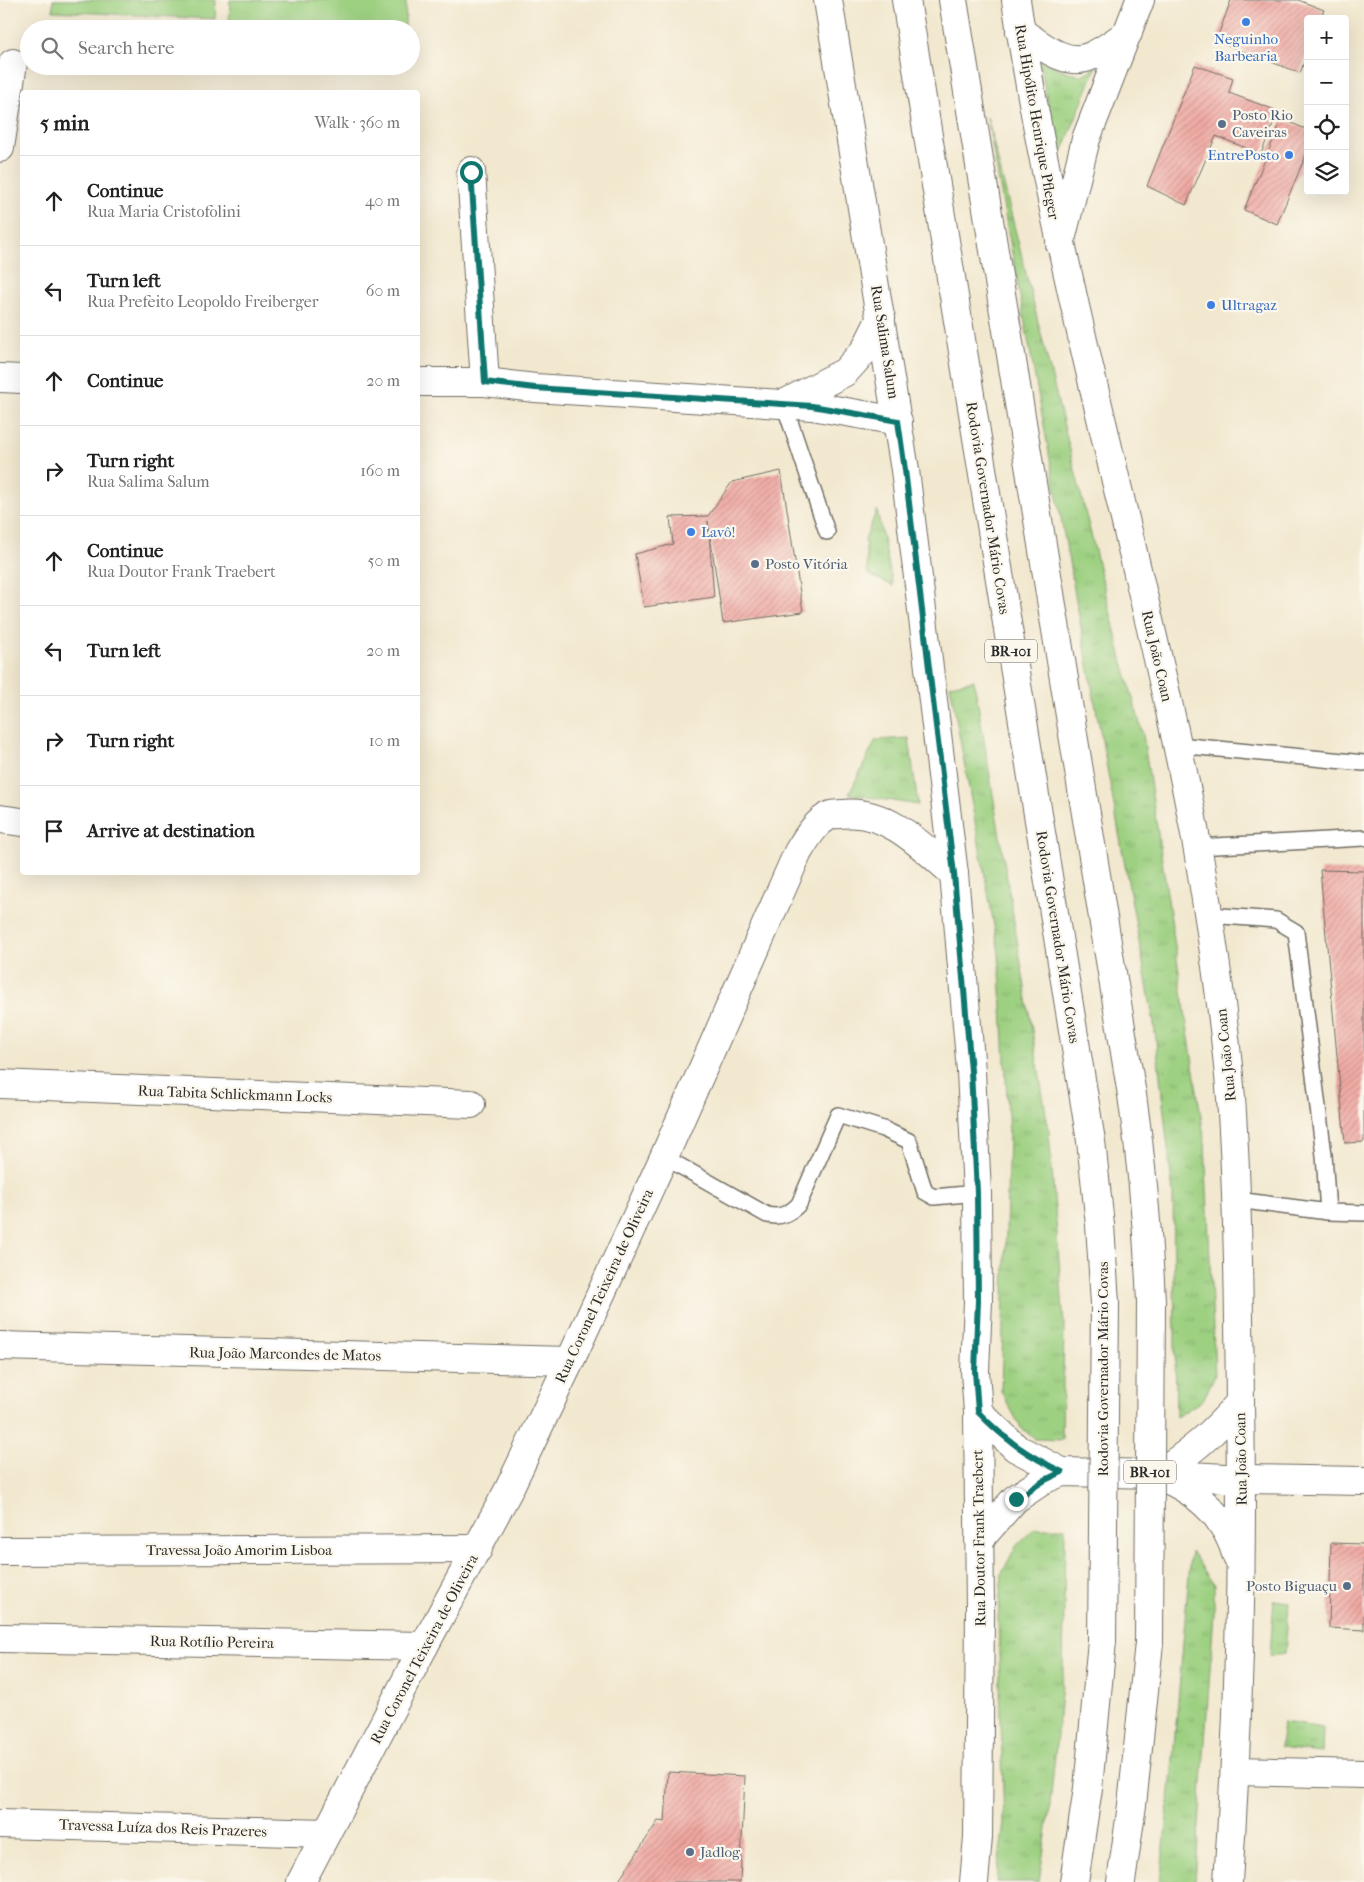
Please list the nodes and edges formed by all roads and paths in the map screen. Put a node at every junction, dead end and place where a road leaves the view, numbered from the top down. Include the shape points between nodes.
1 (828, 0) edge
2 (906, 0) edge
3 (953, 0) edge
4 (1016, 0) edge
5 (1140, 0) edge
6 (1020, 31) junction
7 (1128, 33) junction
8 (13, 63) dead end
9 (0, 148) edge
10 (471, 172) dead end
11 (1060, 244) junction
12 (881, 318) junction
13 (0, 378) edge
14 (20, 379) edge
15 (420, 382) edge
16 (485, 382) junction
17 (784, 404) junction
18 (898, 421) junction
19 (827, 532) dead end
20 (1178, 745) junction
21 (1364, 763) edge
22 (0, 820) edge
23 (20, 822) edge
24 (1364, 838) edge
25 (1198, 847) junction
26 (954, 874) junction
27 (1209, 915) junction
28 (0, 1084) edge
29 (471, 1104) dead end
30 (664, 1156) junction
31 (977, 1193) junction
32 (1237, 1200) junction
33 (1328, 1212) junction
34 (1364, 1213) edge
35 (0, 1346) edge
36 (570, 1361) junction
37 (1240, 1402) junction
38 (978, 1412) junction
39 (1062, 1472) junction
40 (1156, 1474) junction
41 (1242, 1479) junction
42 (1364, 1481) edge
43 (979, 1540) junction
44 (478, 1548) junction
45 (0, 1551) edge
46 (1241, 1570) junction
47 (0, 1638) edge
48 (424, 1646) junction
49 (1236, 1771) junction
50 (1364, 1774) edge
51 (0, 1824) edge
52 (326, 1833) junction
53 (301, 1882) edge
54 (974, 1882) edge
55 (1074, 1882) edge
56 (1121, 1882) edge
57 (1228, 1882) edge

1 - 12 main road, Rua Salima Salum
2 - 55 main road, Rodovia Governador Mário Covas / BR-101, bridge via 1091,1140 1100,1225 1105,1303 1102,1641 1088,1788
3 - 56 main road, BR-101, bridge via 1137,1131 1148,1225 1151,1302 1149,1643
4 - 6 main road, Rua Hipólito Henrique Pfleger
5 - 7 main road
6 - 7 main road via 1053,54 1074,60 1090,57
6 - 11 main road, Rua Hipólito Henrique Pfleger
7 - 11 main road via 1086,139
8 - 9 main road
10 - 16 main road
11 - 20 main road, Rua João Coan
12 - 17 main road via 865,350 845,372
12 - 18 main road, Rua Salima Salum
13 - 14 main road
15 - 16 main road
16 - 17 main road
17 - 18 main road
17 - 19 lane
18 - 26 main road, Rua Salima Salum
20 - 21 lane
20 - 25 main road, Rua João Coan
22 - 23 main road
24 - 25 lane
25 - 27 main road, Rua João Coan
26 - 30 main road, Rua Coronel Teixeira de Oliveira via 921,845 879,818 854,812 831,815 811,830 798,852
26 - 31 main road, Rua Salima Salum via 971,1071
27 - 32 main road, Rua João Coan via 1230,1094
27 - 33 lane via 1276,920 1296,932
28 - 29 main road, Rua Tabita Schlickmann Locks
30 - 31 lane via 767,1215 778,1218 799,1204 838,1115 910,1141 925,1192 934,1197
30 - 36 main road, Rua Coronel Teixeira de Oliveira
31 - 38 main road, Rua Doutor Frank Traebert via 975,1371
32 - 33 lane
32 - 37 main road, Rua João Coan
33 - 34 lane
35 - 36 main road, Rua João Marcondes de Matos
36 - 44 main road, Rua Coronel Teixeira de Oliveira
37 - 40 main road via 1204,1440
37 - 41 main road, Rua João Coan
38 - 39 main road via 1016,1448
38 - 43 main road, Rua Doutor Frank Traebert
39 - 40 main road
39 - 43 main road via 1016,1499
40 - 41 main road
40 - 46 main road via 1203,1500 1234,1544
41 - 42 main road
41 - 46 main road, Rua João Coan
43 - 54 main road, Rua Doutor Frank Traebert via 978,1837
44 - 45 main road, Travessa João Amorim Lisboa
44 - 48 main road, Rua Coronel Teixeira de Oliveira
46 - 49 main road, Rua João Coan
47 - 48 main road, Rua Rotílio Pereira
48 - 52 main road, Rua Coronel Teixeira de Oliveira
49 - 50 main road
49 - 57 main road, Rua João Coan
51 - 52 main road, Travessa Luíza dos Reis Prazeres
52 - 53 main road, Rua Coronel Teixeira de Oliveira

